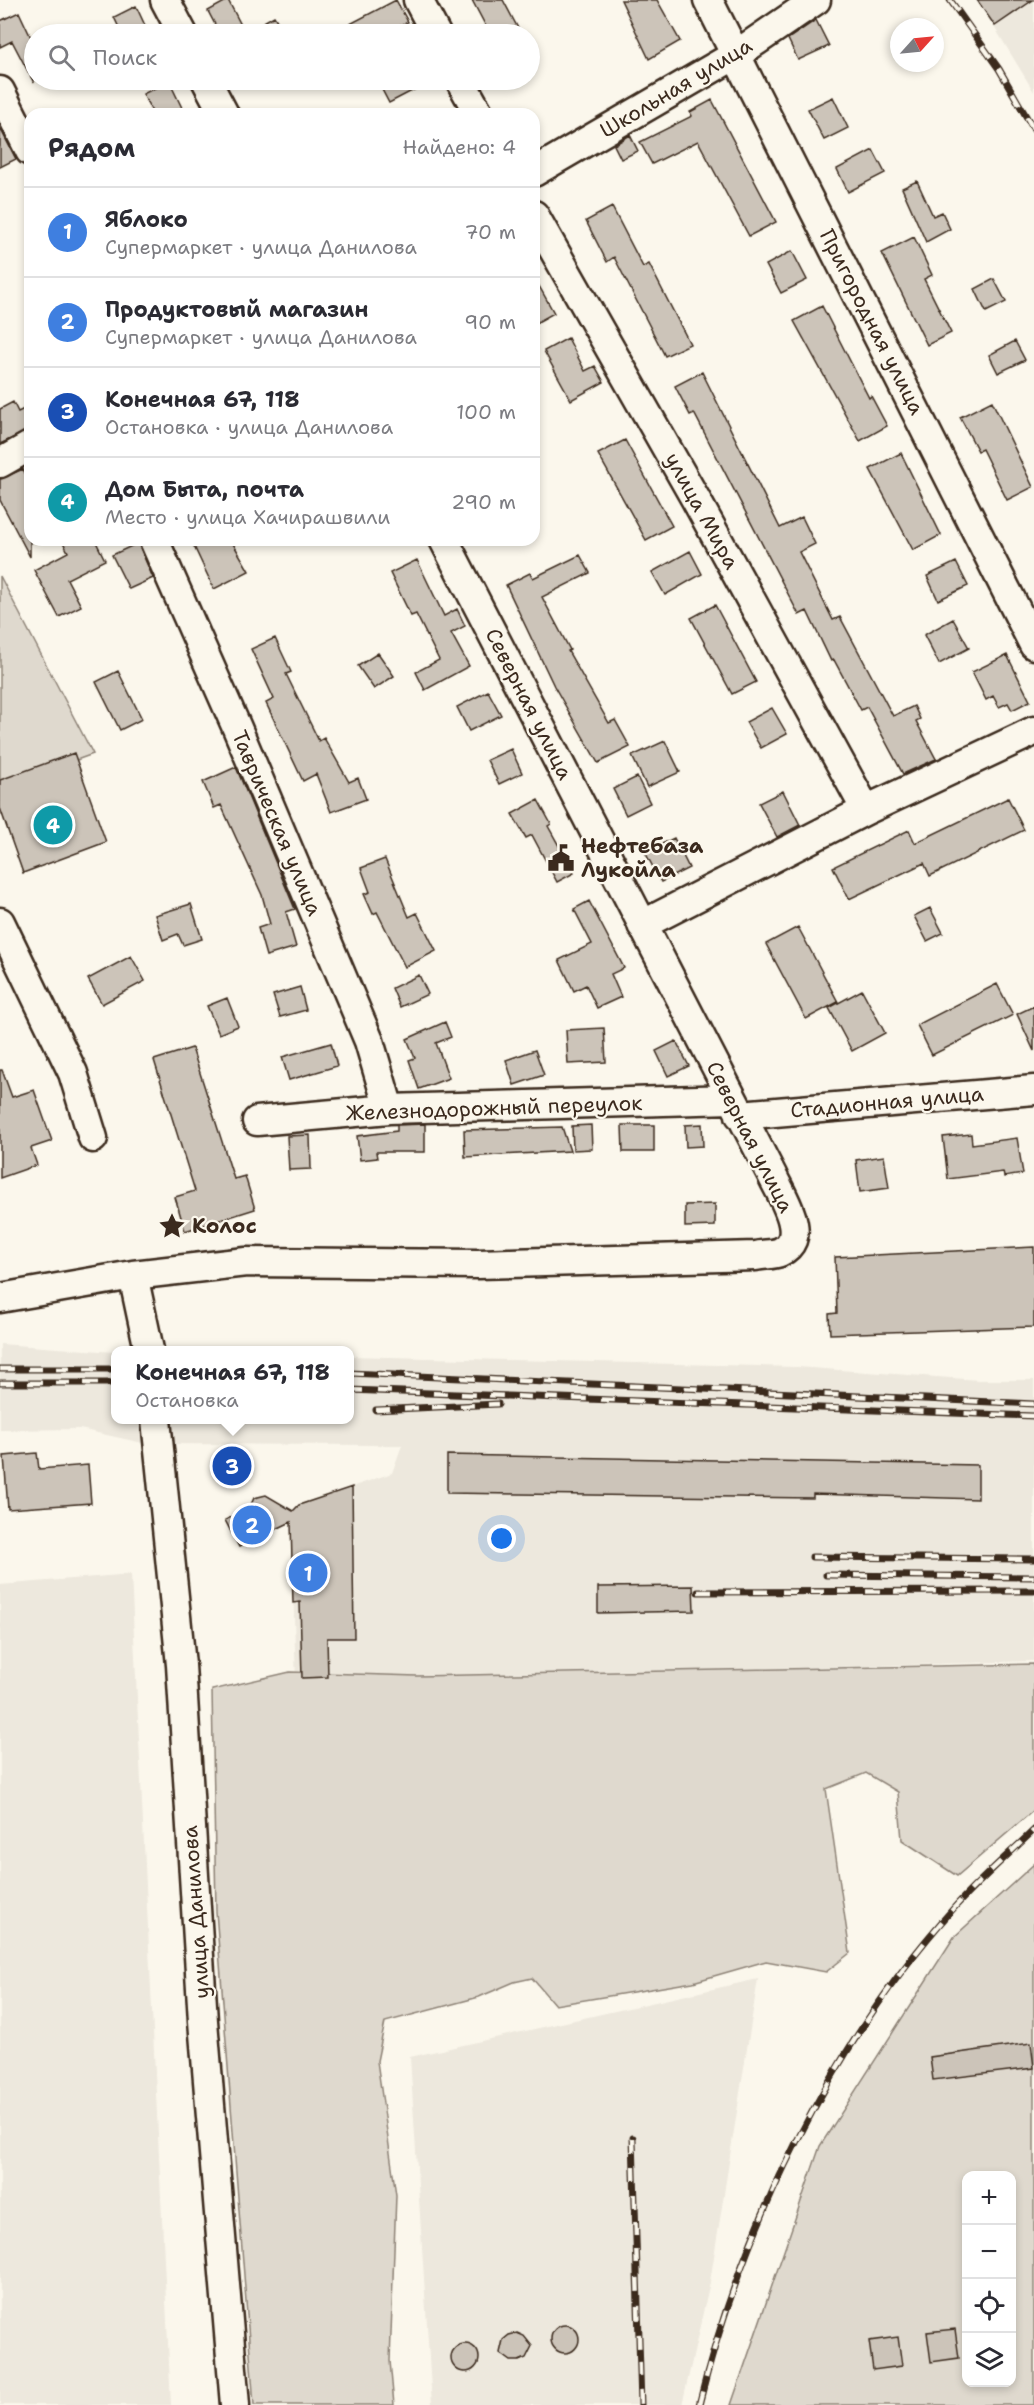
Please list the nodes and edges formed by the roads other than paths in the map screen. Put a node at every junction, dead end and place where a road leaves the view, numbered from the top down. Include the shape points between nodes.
1 (165, 0) edge
2 (418, 0) edge
3 (708, 0) edge
4 (816, 0) edge
5 (178, 24) edge
6 (431, 24) edge
7 (737, 54) junction
8 (211, 90) edge
9 (466, 90) edge
10 (0, 91) edge
11 (221, 108) edge
12 (476, 108) edge
13 (24, 138) edge
14 (540, 169) edge
15 (540, 226) edge
16 (24, 449) edge
17 (0, 463) edge
18 (157, 546) edge
19 (447, 546) edge
20 (1034, 645) edge
21 (1034, 731) edge
22 (866, 810) junction
23 (0, 922) edge
24 (642, 925) junction
25 (1034, 1090) edge
26 (736, 1107) junction
27 (389, 1109) junction
28 (257, 1121) dead end
29 (93, 1138) dead end
30 (133, 1275) junction
31 (0, 1298) edge
32 (148, 1346) edge
33 (157, 1424) edge
34 (235, 2405) edge

1 - 5 street
2 - 6 street
3 - 7 street, Пригородная улица
4 - 7 street, Школьная улица
7 - 14 street, Школьная улица
7 - 20 street, Пригородная улица
8 - 11 street
9 - 12 street
10 - 13 street
15 - 22 street, улица Мира
16 - 17 street
18 - 27 street, Таврическая улица via 369,1041
19 - 24 street, Северная улица
21 - 22 street
22 - 24 street
23 - 29 street via 73,1073
24 - 26 street, Северная улица
25 - 26 street, Стадионная улица
26 - 27 street, Железнодорожный переулок
26 - 30 street, Северная улица via 793,1221 794,1234 780,1252 756,1256 478,1264 246,1262
27 - 28 street, Железнодорожный переулок
30 - 31 street, Северная улица
30 - 32 street
33 - 34 street, улица Данилова via 181,1665 203,2021

